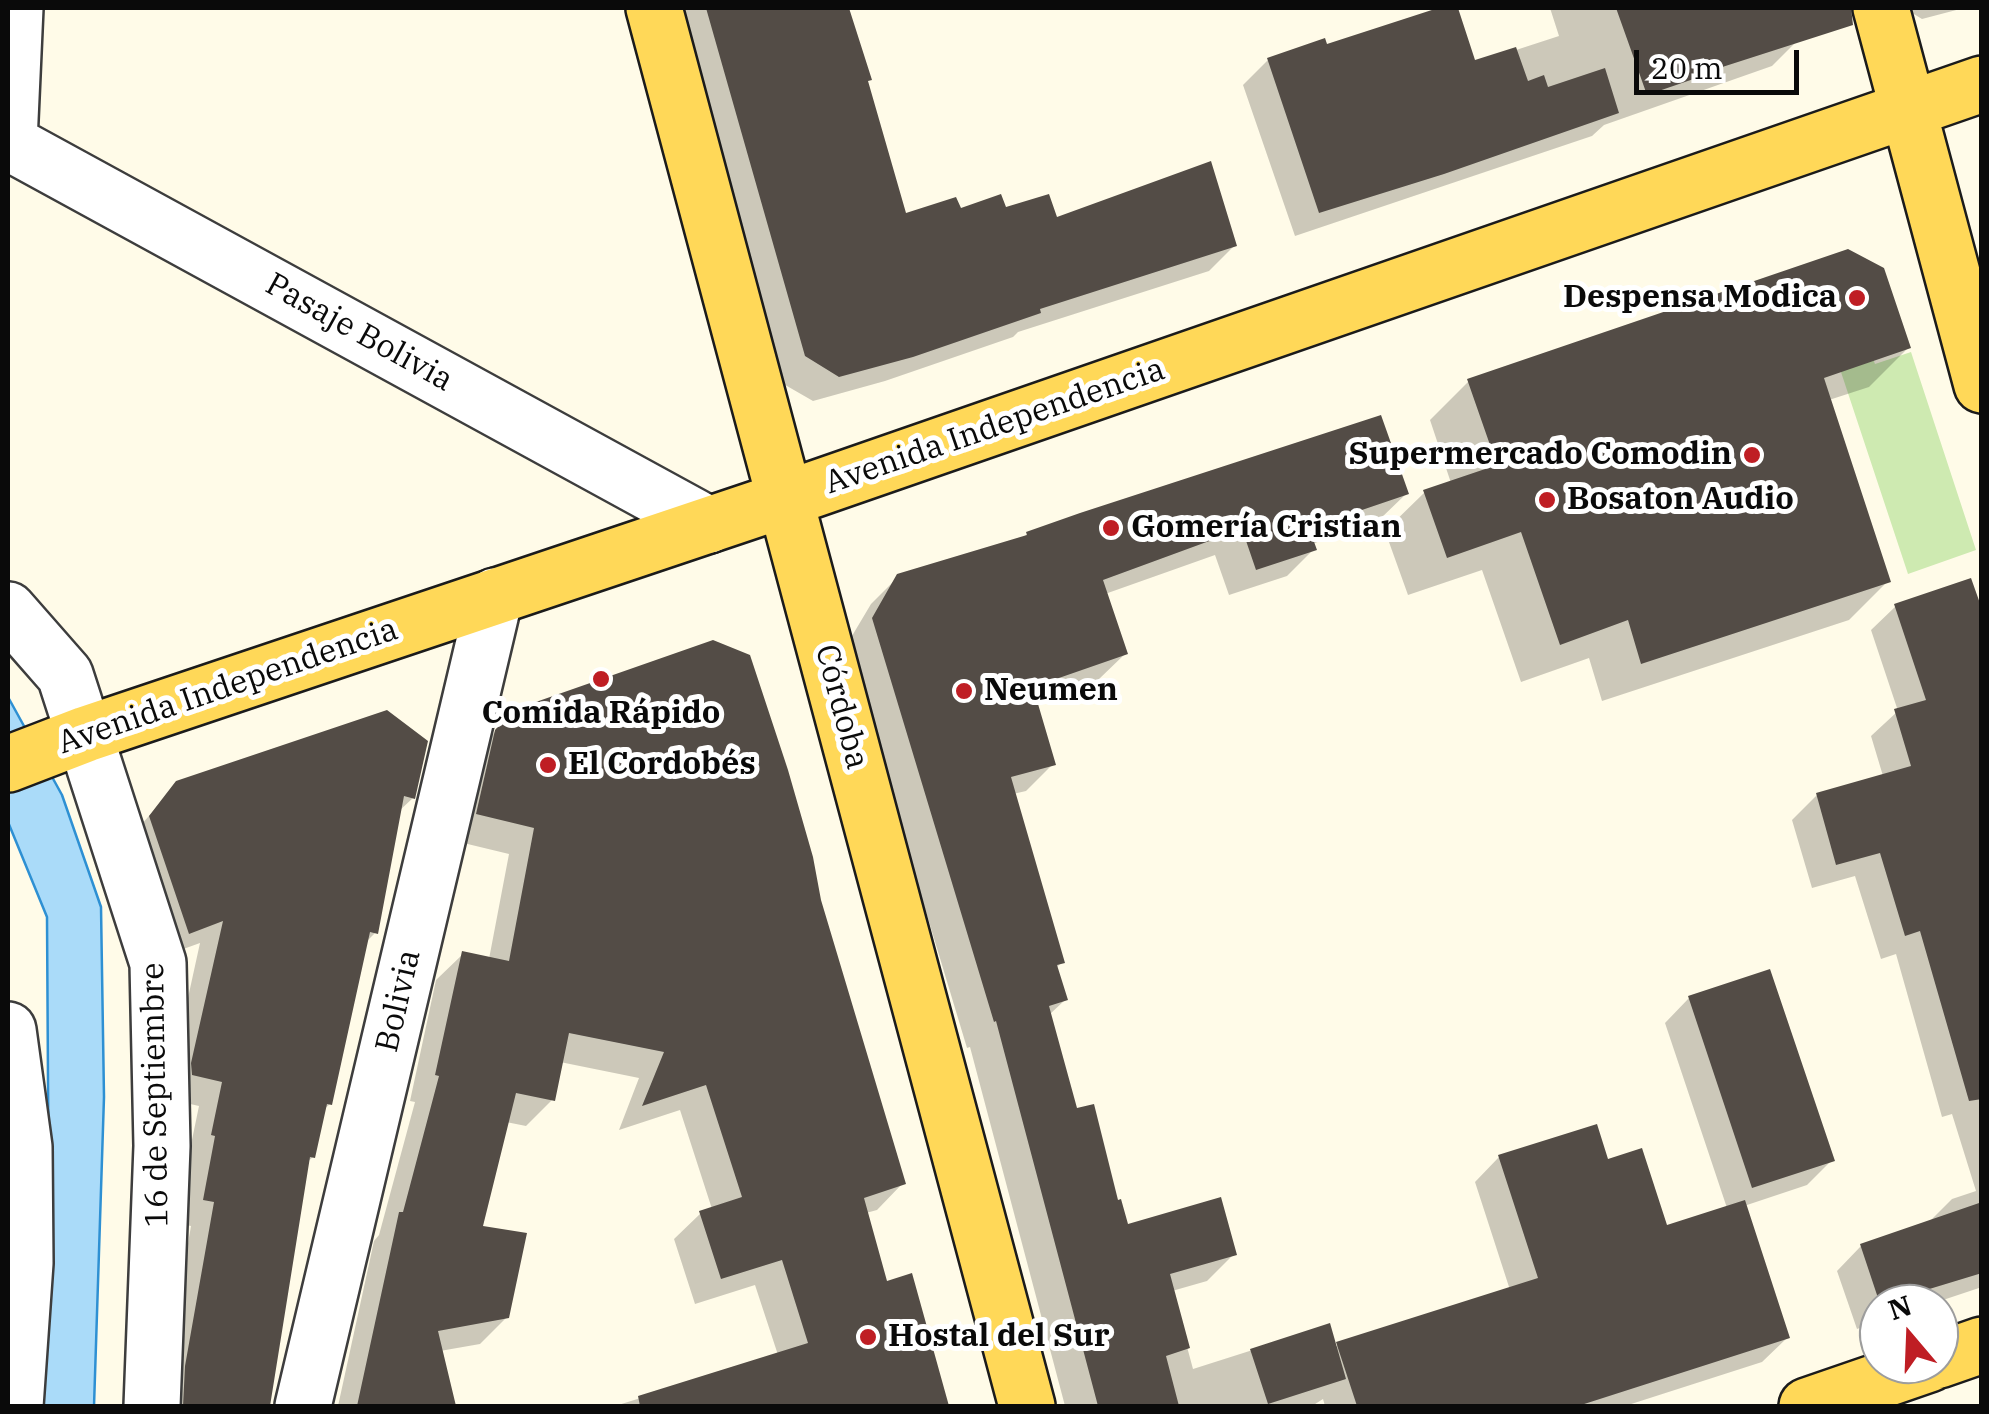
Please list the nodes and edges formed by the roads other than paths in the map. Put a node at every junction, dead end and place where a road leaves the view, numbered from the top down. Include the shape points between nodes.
1 (15, 8) edge
2 (654, 8) edge
3 (1881, 8) edge
4 (1982, 84) edge
5 (1908, 109) junction
6 (8, 142) edge
7 (1982, 385) edge
8 (786, 500) junction
9 (710, 525) junction
10 (495, 596) junction
11 (8, 610) edge
12 (86, 734) junction
13 (8, 764) edge
14 (8, 1030) edge
15 (1870, 1384) edge
16 (15, 1406) edge
17 (152, 1406) edge
18 (303, 1406) edge
19 (1026, 1406) edge
20 (1807, 1406) edge

1 - 6 street
2 - 8 main road, Córdoba
3 - 5 main road
4 - 5 main road, Avenida Independencia
5 - 7 main road
5 - 8 main road, Avenida Independencia
6 - 9 street, Pasaje Bolivia
8 - 9 main road, Avenida Independencia
8 - 19 main road, Córdoba
9 - 10 main road, Avenida Independencia
10 - 12 main road, Avenida Independencia
10 - 18 street, Bolivia
11 - 12 street, 16 de Septiembre via 66,676
12 - 13 main road, Avenida Independencia
12 - 17 street, 16 de Septiembre via 158,963 162,1146
14 - 16 street via 24,1147
15 - 20 main road

